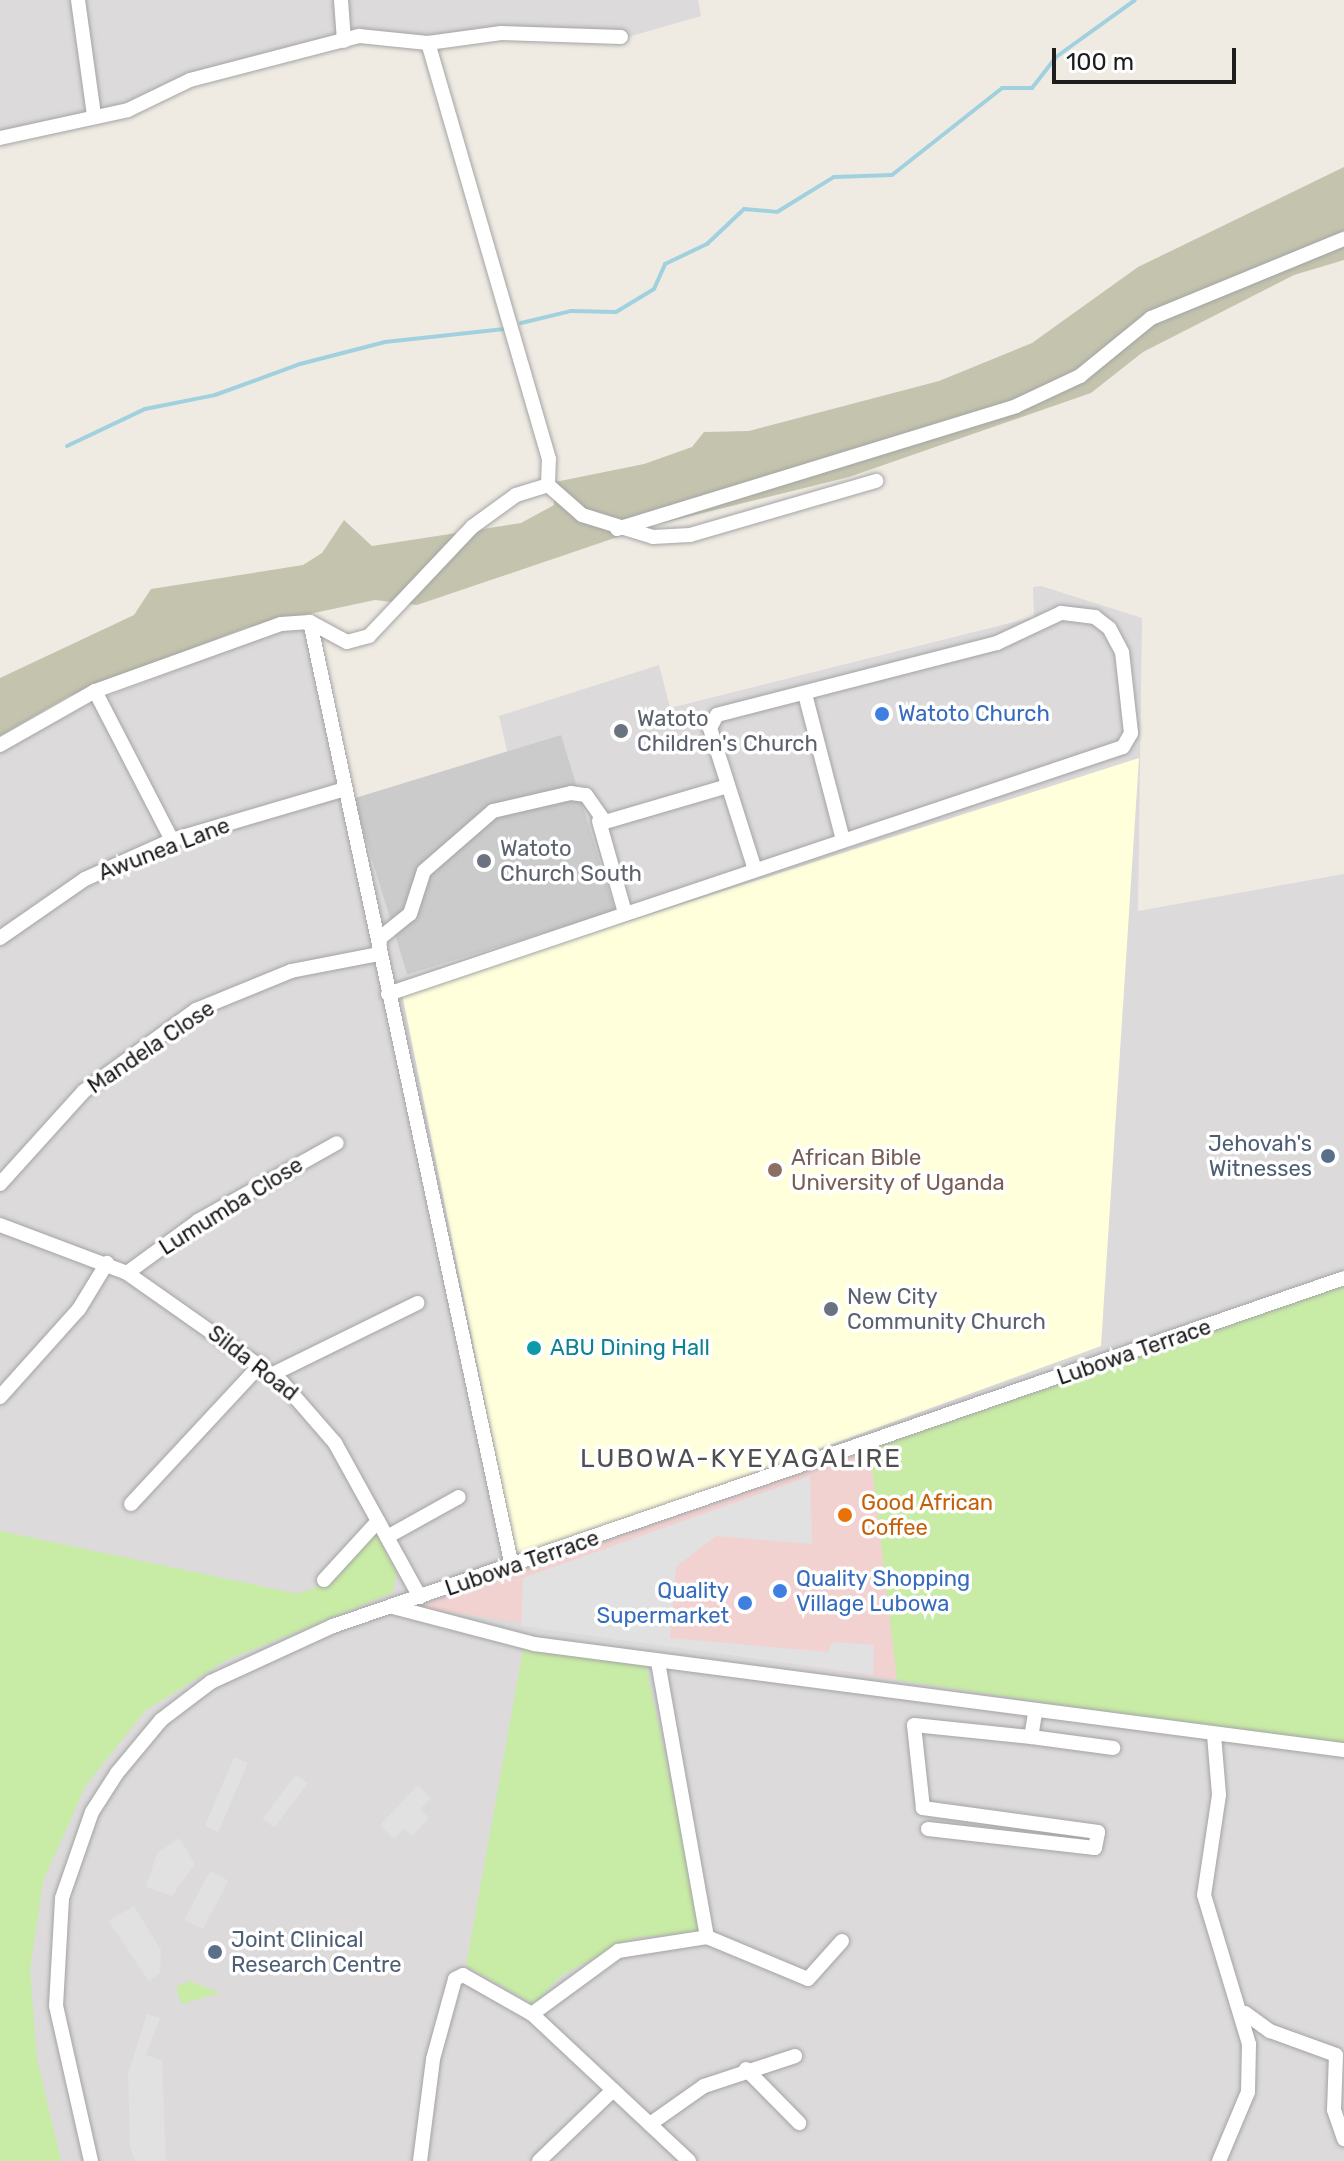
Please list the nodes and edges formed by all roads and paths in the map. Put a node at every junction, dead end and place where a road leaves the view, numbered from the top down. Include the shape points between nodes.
1 (78, 0) edge
2 (341, 0) edge
3 (621, 37) dead end
4 (344, 41) junction
5 (428, 43) junction
6 (94, 115) junction
7 (0, 138) edge
8 (1344, 239) edge
9 (876, 481) dead end
10 (548, 485) junction
11 (617, 529) junction
12 (310, 622) junction
13 (95, 691) junction
14 (805, 694) junction
15 (0, 745) edge
16 (728, 786) junction
17 (342, 790) junction
18 (599, 821) junction
19 (172, 840) junction
20 (843, 840) junction
21 (755, 870) junction
22 (625, 913) junction
23 (0, 938) edge
24 (379, 954) junction
25 (388, 994) junction
26 (337, 1143) dead end
27 (0, 1184) edge
28 (0, 1225) edge
29 (107, 1263) junction
30 (127, 1273) junction
31 (1344, 1278) edge
32 (417, 1303) dead end
33 (261, 1364) junction
34 (273, 1374) junction
35 (0, 1397) edge
36 (459, 1497) dead end
37 (131, 1504) dead end
38 (378, 1521) junction
39 (387, 1537) junction
40 (512, 1567) junction
41 (324, 1580) dead end
42 (420, 1597) junction
43 (393, 1607) junction
44 (658, 1661) junction
45 (1035, 1713) junction
46 (1214, 1735) junction
47 (1031, 1737) junction
48 (1113, 1748) dead end
49 (1344, 1750) edge
50 (928, 1829) dead end
51 (707, 1937) junction
52 (842, 1941) dead end
53 (1245, 2012) junction
54 (532, 2014) junction
55 (795, 2056) dead end
56 (746, 2069) junction
57 (612, 2091) junction
58 (799, 2123) dead end
59 (650, 2124) junction
60 (1344, 2139) edge
61 (91, 2161) edge
62 (420, 2161) edge
63 (539, 2161) edge
64 (689, 2161) edge
65 (1219, 2161) edge

1 - 6 street
2 - 4 street
3 - 5 street via 501,33
4 - 5 street
4 - 6 street via 190,80 128,110
5 - 10 street via 549,459
6 - 7 street
8 - 11 street via 1151,318 1080,376 1016,406
9 - 11 street via 690,535
10 - 11 street via 569,507
10 - 12 street via 516,495 472,527 369,636 347,642
12 - 13 street via 266,629
12 - 17 street
13 - 15 street
13 - 19 street
14 - 16 street via 712,720
14 - 20 street
14 - 20 street via 997,643 1061,613 1095,617 1122,652 1131,733 1123,747
16 - 18 street
16 - 21 street
17 - 19 street, Awunea Lane
17 - 24 street
18 - 22 street
18 - 24 street via 586,795 571,793 493,811 424,871 410,914 380,938
19 - 23 street, Awunea Lane via 85,879
20 - 21 street
21 - 22 street
22 - 25 street via 401,984
24 - 25 street
24 - 27 street, Mandela Close via 291,971 196,1010 84,1091
25 - 40 street
26 - 30 street, Lumumba Close via 198,1221
28 - 29 street, Silda Road
29 - 30 street, Silda Road
29 - 35 street via 79,1309
30 - 33 street, Silda Road
31 - 40 street, Lubowa Terrace
32 - 34 street
33 - 34 street, Silda Road
33 - 37 street
34 - 38 street, Silda Road via 335,1443
36 - 39 street
38 - 39 street, Silda Road
38 - 41 street
39 - 42 street, Silda Road
40 - 42 street, Lubowa Terrace
42 - 43 street, Lubowa Terrace
43 - 44 street via 534,1644
43 - 61 street, Lubowa Terrace via 211,1682 161,1720 92,1812 62,1898 53,1957 60,2031
44 - 45 street
44 - 51 street
45 - 46 street
45 - 47 street
46 - 49 street
46 - 53 street via 1219,1795 1204,1895
47 - 48 street
47 - 50 street via 914,1725 923,1808 1098,1832 1095,1848
51 - 52 street via 808,1979
51 - 54 street via 618,1951
53 - 60 street via 1270,2031 1336,2055 1334,2110
53 - 65 street via 1248,2092
54 - 57 street
54 - 62 street via 489,1985 455,1979 433,2059
55 - 56 street
56 - 58 street
56 - 59 street via 704,2086
57 - 59 street
57 - 63 street
59 - 64 street

